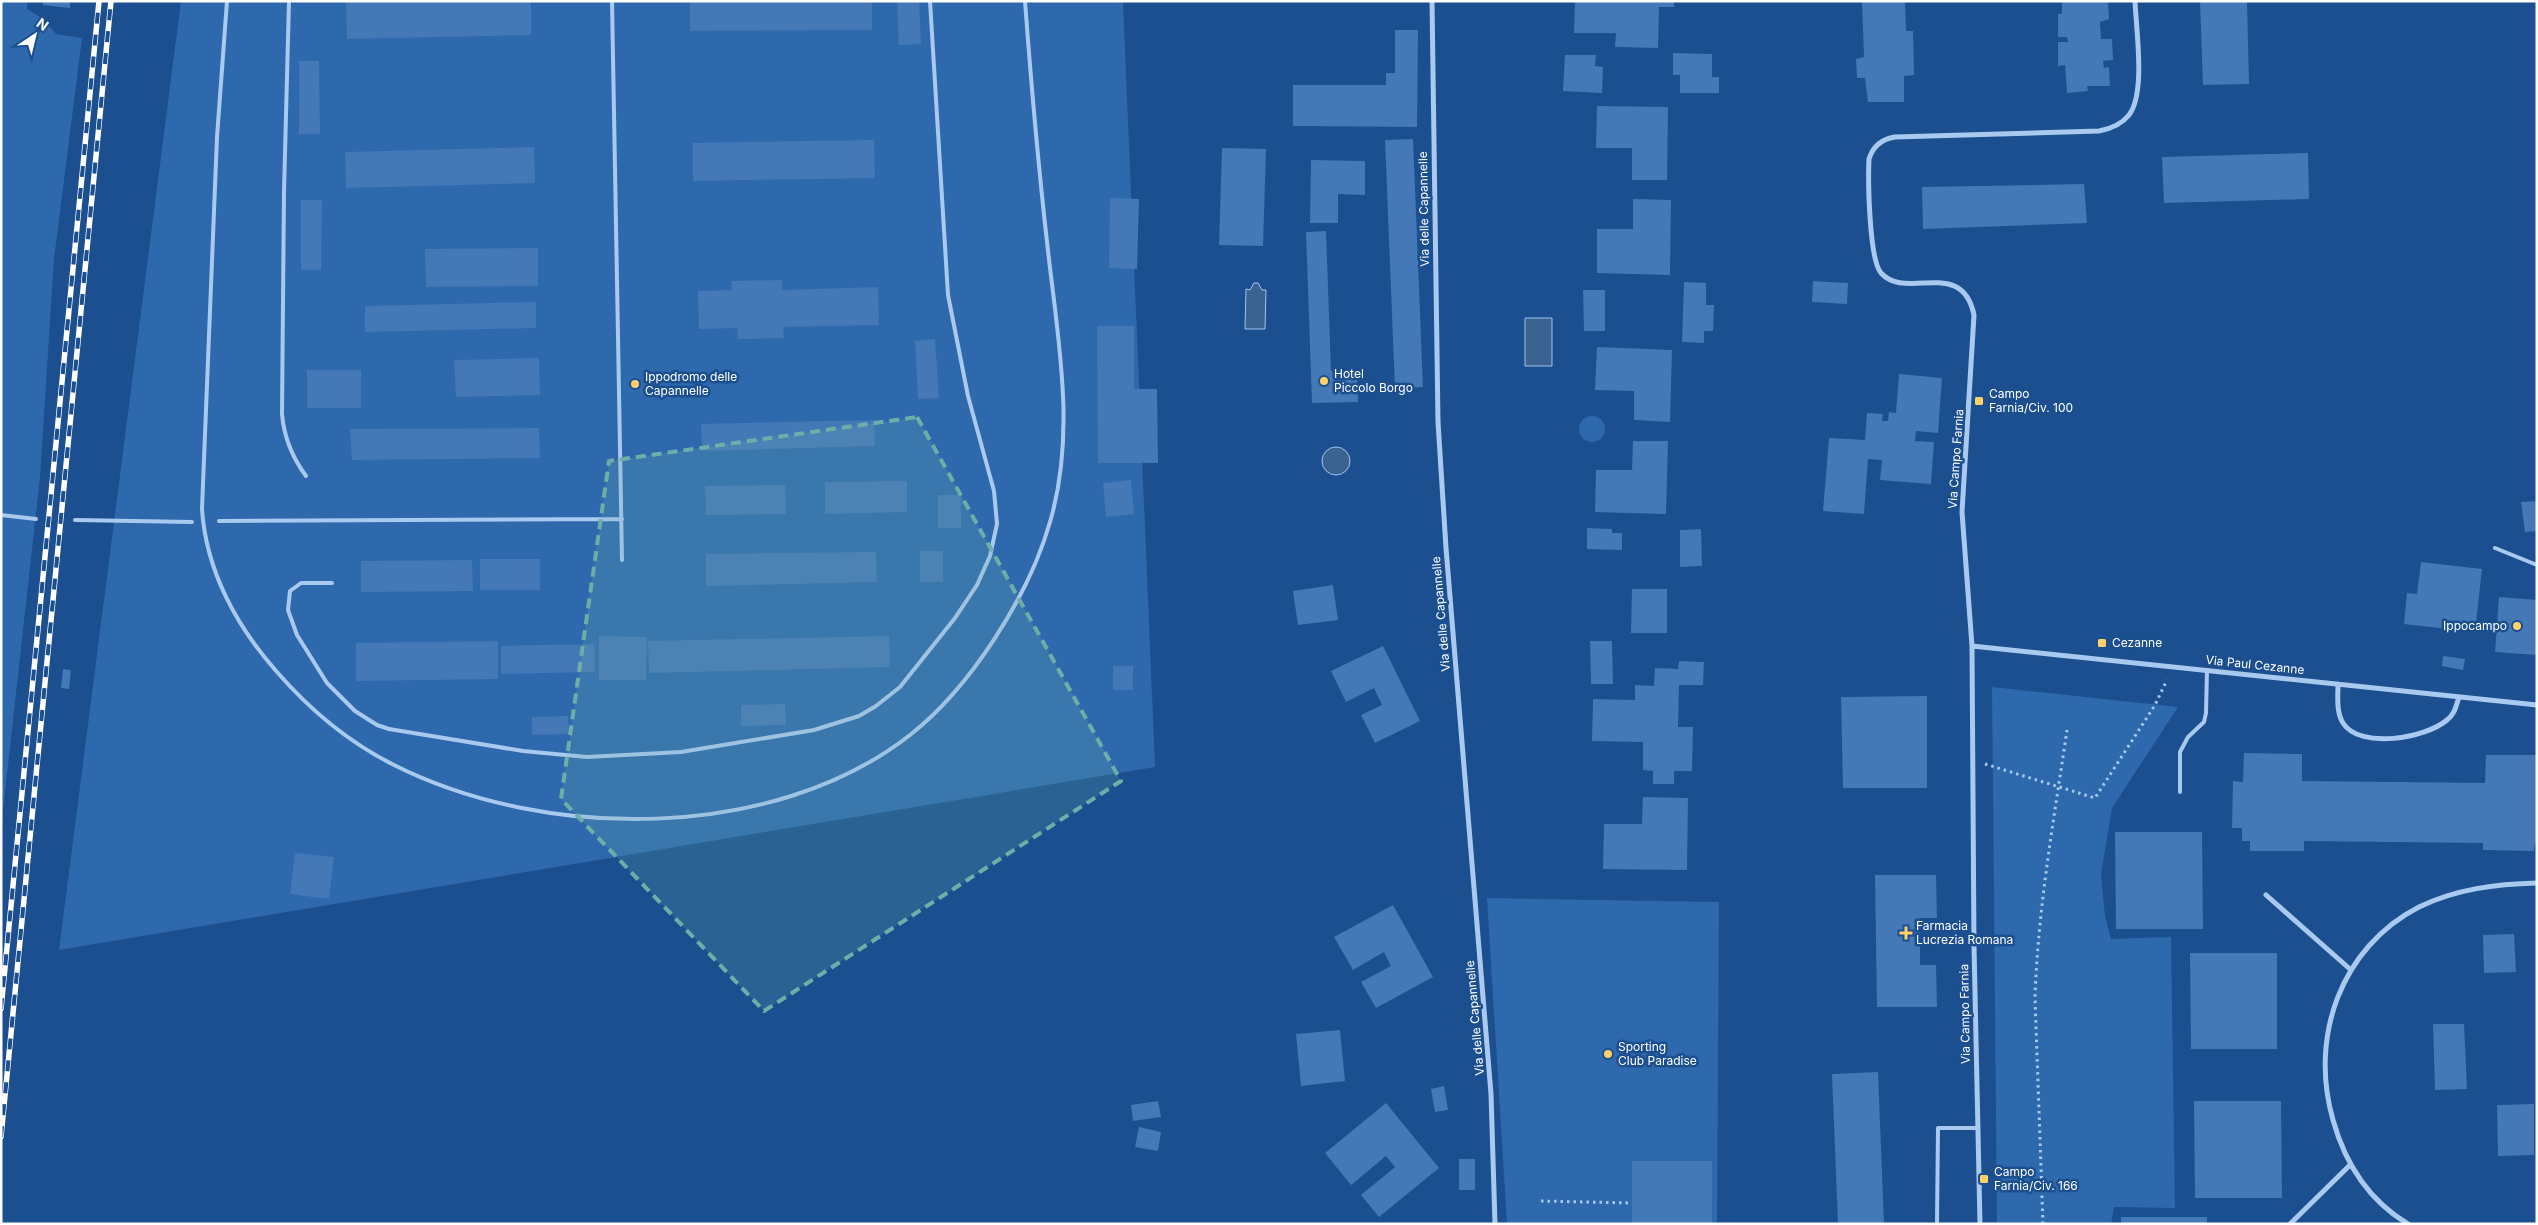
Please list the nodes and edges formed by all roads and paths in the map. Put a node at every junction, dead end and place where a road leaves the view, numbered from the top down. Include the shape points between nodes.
1 (227, 1) edge
2 (289, 1) edge
3 (612, 1) edge
4 (930, 1) edge
5 (1025, 1) edge
6 (1432, 1) edge
7 (2135, 1) edge
8 (306, 476) dead end
9 (1, 516) edge
10 (36, 519) dead end
11 (75, 520) dead end
12 (622, 520) junction
13 (219, 521) dead end
14 (192, 522) dead end
15 (2495, 548) dead end
16 (622, 560) dead end
17 (2537, 565) edge
18 (332, 583) dead end
19 (1972, 646) junction
20 (2174, 667) junction
21 (2206, 670) junction
22 (2338, 684) junction
23 (2459, 697) junction
24 (2537, 705) edge
25 (2067, 730) dead end
26 (1973, 760) junction
27 (2059, 786) junction
28 (2180, 792) dead end
29 (2537, 883) edge
30 (2266, 895) dead end
31 (2351, 970) junction
32 (1977, 1128) junction
33 (2350, 1165) junction
34 (1541, 1201) dead end
35 (1632, 1203) dead end
36 (1495, 1224) edge
37 (1937, 1224) edge
38 (1980, 1224) edge
39 (2043, 1224) edge
40 (2290, 1224) edge
41 (2408, 1224) edge

1 - 5 lane via 217,136 201,489 202,520 207,541 233,611 256,646 305,701 343,733 392,764 445,787 497,803 586,816 643,818 724,812 778,800 832,780 884,753 922,724 962,682 1004,622 1036,559 1049,526 1060,482 1064,417
2 - 8 lane via 282,414 286,440
3 - 12 lane
4 - 18 lane via 948,295 966,387 994,491 996,524 990,556 977,585 900,687 876,706 839,724 681,752 566,756 406,732 377,725 344,702 322,677 297,635 288,610 290,591 301,583
6 - 36 street, Via delle Capannelle via 1438,422 1491,1094
7 - 19 street, Via Campo Farnia via 2138,84 2134,105 2120,123 2099,131 1895,136 1873,149 1869,159 1872,241 1881,273 1901,282 1957,286 1972,306 1974,328 1962,512
9 - 10 lane
11 - 14 lane
12 - 13 lane
12 - 16 lane
15 - 17 lane
19 - 20 street, Via Paul Cezanne
19 - 26 street, Via Campo Farnia
20 - 21 street, Via Paul Cezanne
20 - 27 path via 2155,705 2095,798
21 - 22 street, Via Paul Cezanne
21 - 28 lane via 2206,713 2204,722 2188,737 2180,752
22 - 23 street, Via Paul Cezanne
22 - 23 street via 2339,713 2343,724 2354,732 2378,738 2409,737 2441,725 2455,712
23 - 24 street, Via Paul Cezanne
25 - 27 path
26 - 27 path
26 - 32 street, Via Campo Farnia
27 - 39 path via 2036,966
29 - 31 street via 2487,886 2420,907 2392,924
30 - 31 street
31 - 33 street via 2333,1009 2324,1058 2330,1109
32 - 37 lane via 1938,1128
32 - 38 street, Via Campo Farnia
33 - 40 street
33 - 41 street via 2376,1200
34 - 35 path

